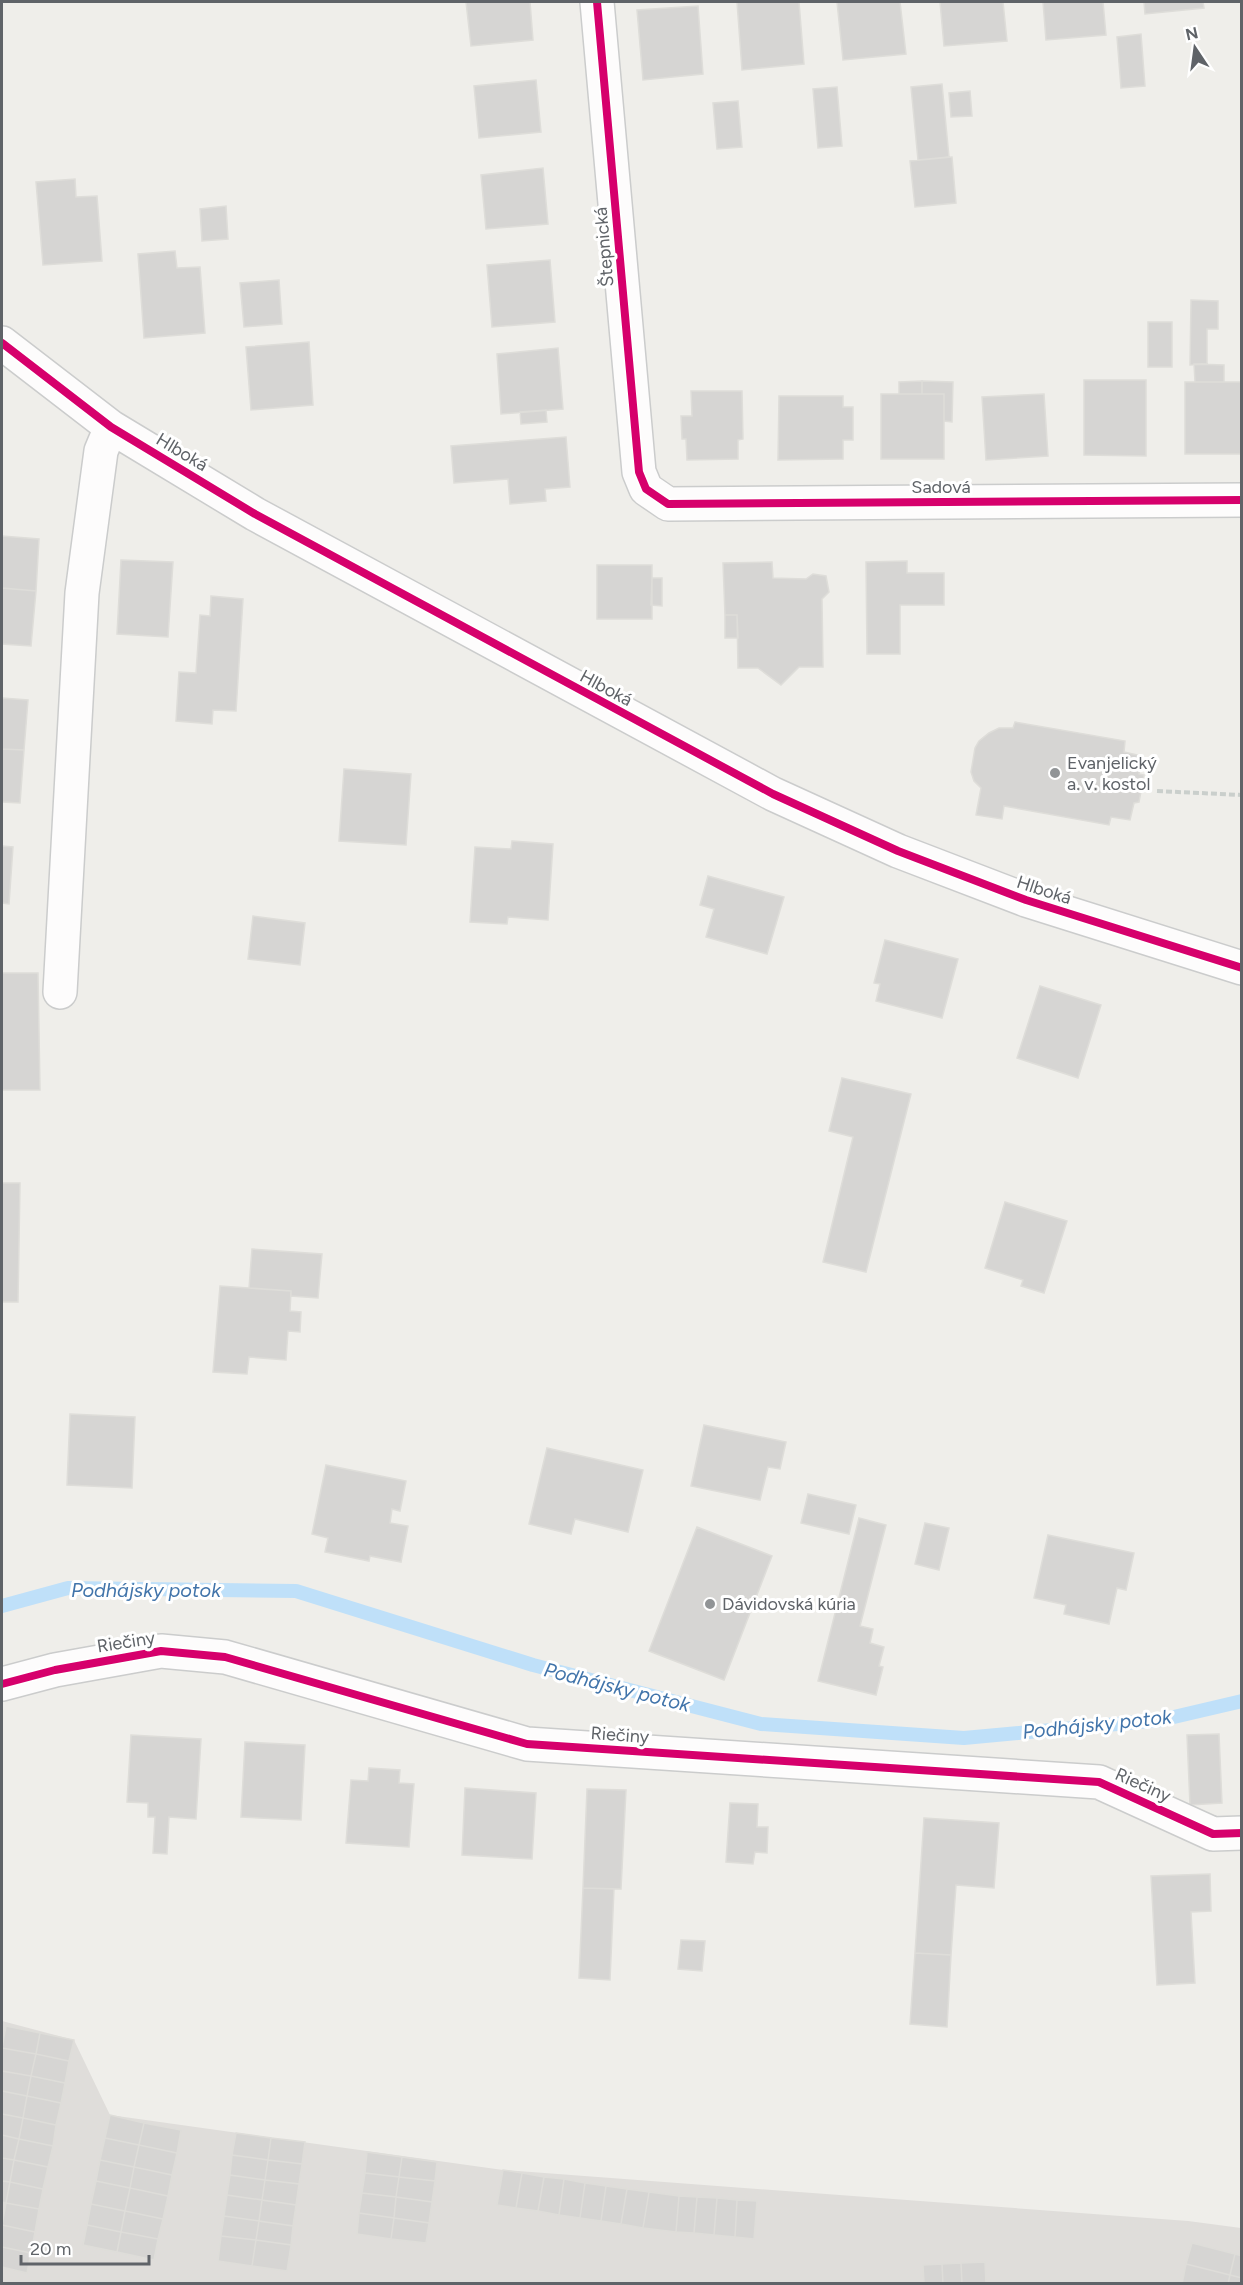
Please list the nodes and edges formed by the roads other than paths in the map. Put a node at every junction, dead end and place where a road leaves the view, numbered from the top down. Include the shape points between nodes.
1 (597, 2) edge
2 (2, 343) edge
3 (111, 427) junction
4 (646, 489) joint
5 (1242, 500) edge
6 (1242, 968) edge
7 (60, 992) dead end
8 (2, 1684) edge
9 (1242, 1833) edge

1 - 4 street, Štepnická via 639,472
2 - 3 street, Hlboká
3 - 6 street, Hlboká via 255,514 773,794 897,851 1026,900
3 - 7 street via 101,451 82,593
4 - 5 street, Sadová via 668,504
8 - 9 street, Riečiny via 160,1651 225,1658 527,1744 1099,1782 1213,1834

